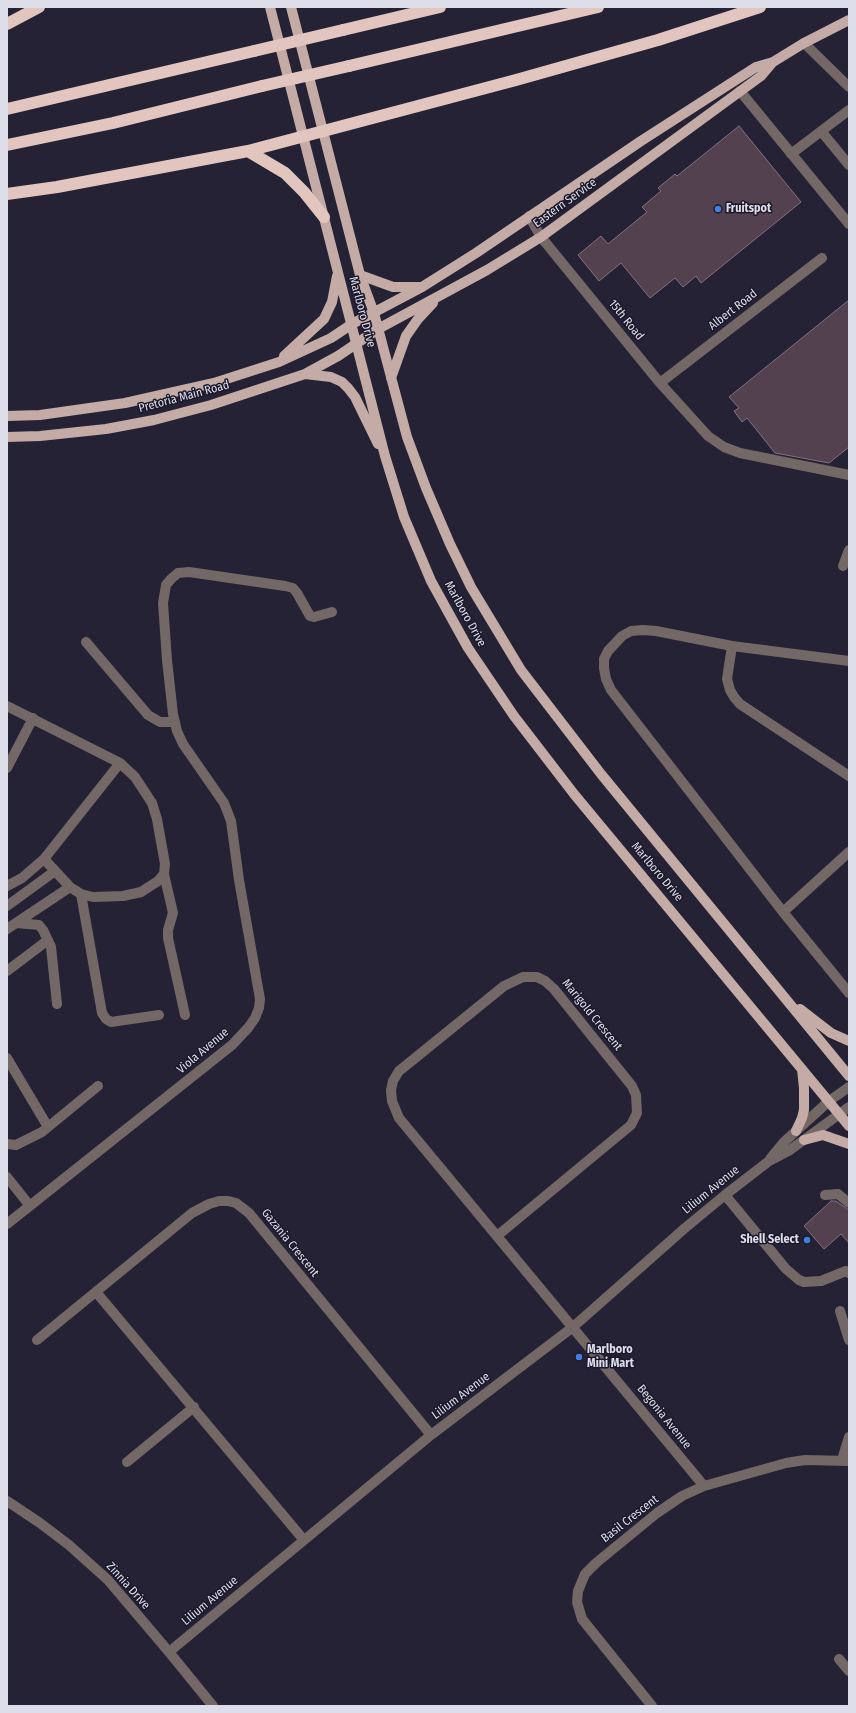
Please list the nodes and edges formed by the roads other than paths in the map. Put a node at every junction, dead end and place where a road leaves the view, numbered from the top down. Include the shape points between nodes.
1 (40, 7) edge
2 (270, 7) edge
3 (291, 7) edge
4 (440, 7) edge
5 (598, 7) edge
6 (760, 7) edge
7 (849, 20) edge
8 (7, 24) edge
9 (804, 44) junction
10 (773, 62) junction
11 (849, 87) edge
12 (740, 91) junction
13 (7, 109) edge
14 (849, 110) edge
15 (323, 130) junction
16 (821, 131) junction
17 (303, 136) junction
18 (7, 145) edge
19 (248, 151) junction
20 (791, 154) junction
21 (849, 165) edge
22 (7, 194) edge
23 (529, 216) junction
24 (324, 217) junction
25 (849, 224) edge
26 (541, 237) junction
27 (822, 258) dead end
28 (338, 273) junction
29 (360, 275) junction
30 (422, 287) junction
31 (438, 297) junction
32 (374, 313) junction
33 (352, 324) junction
34 (378, 329) junction
35 (357, 342) junction
36 (279, 362) junction
37 (305, 374) junction
38 (391, 378) junction
39 (660, 383) junction
40 (7, 416) edge
41 (7, 437) edge
42 (385, 456) junction
43 (849, 475) edge
44 (849, 550) edge
45 (843, 566) dead end
46 (332, 612) dead end
47 (86, 642) dead end
48 (732, 646) junction
49 (849, 661) edge
50 (7, 706) edge
51 (33, 718) junction
52 (175, 722) junction
53 (120, 763) junction
54 (7, 768) edge
55 (849, 776) edge
56 (849, 852) edge
57 (44, 859) junction
58 (55, 871) junction
59 (164, 874) junction
60 (7, 886) edge
61 (70, 887) junction
62 (81, 894) junction
63 (7, 906) edge
64 (783, 912) junction
65 (11, 926) edge
66 (48, 940) junction
67 (7, 971) edge
68 (849, 993) edge
69 (785, 996) junction
70 (57, 1004) dead end
71 (160, 1015) dead end
72 (185, 1015) dead end
73 (849, 1041) edge
74 (7, 1058) edge
75 (802, 1069) junction
76 (849, 1076) edge
77 (98, 1086) dead end
78 (849, 1087) edge
79 (829, 1101) junction
80 (849, 1107) edge
81 (839, 1114) junction
82 (849, 1126) edge
83 (48, 1127) junction
84 (796, 1131) junction
85 (804, 1140) junction
86 (7, 1144) edge
87 (849, 1144) edge
88 (769, 1161) junction
89 (7, 1177) edge
90 (725, 1195) junction
91 (825, 1195) dead end
92 (849, 1203) edge
93 (30, 1206) junction
94 (7, 1224) edge
95 (497, 1236) junction
96 (848, 1271) edge
97 (96, 1292) junction
98 (840, 1311) dead end
99 (573, 1327) junction
100 (37, 1340) dead end
101 (849, 1340) edge
102 (194, 1408) junction
103 (431, 1435) junction
104 (849, 1437) edge
105 (845, 1460) edge
106 (127, 1462) dead end
107 (704, 1486) junction
108 (7, 1501) edge
109 (303, 1539) junction
110 (169, 1652) junction
111 (839, 1659) dead end
112 (849, 1671) edge
113 (213, 1706) edge
114 (652, 1706) edge

1 - 8 highway
2 - 17 main road, Marlboro Drive
3 - 15 main road, Marlboro Drive
4 - 13 highway, bridge
5 - 18 highway, bridge via 113,123
6 - 15 highway via 658,40 516,80
7 - 9 main road, Eastern Service
9 - 10 main road, Eastern Service
9 - 11 street
10 - 12 main road, Eastern Service via 761,76
10 - 23 main road, Eastern Service via 756,67
12 - 20 street
12 - 26 main road, Eastern Service
14 - 16 street
15 - 17 highway
15 - 29 main road, Marlboro Drive
16 - 20 street
16 - 21 street
17 - 19 highway
17 - 24 main road, Marlboro Drive
19 - 22 highway
19 - 24 highway via 285,173
20 - 25 street
23 - 26 street, 15th Road
23 - 30 main road, Eastern Service
24 - 28 main road, Marlboro Drive
26 - 31 main road, Eastern Service
26 - 39 street, 15th Road
27 - 39 street, Albert Road
28 - 33 main road, Marlboro Drive
28 - 36 main road via 332,302 324,319
29 - 30 main road via 393,287
29 - 32 main road, Marlboro Drive
30 - 32 main road, Eastern Service
31 - 34 main road, Eastern Service
31 - 38 main road via 409,331
32 - 33 main road, Eastern Service
32 - 34 main road, Marlboro Drive
33 - 35 main road, Marlboro Drive
33 - 36 main road, Pretoria Main Road via 331,338
34 - 35 main road, Eastern Service
34 - 38 main road, Marlboro Drive
35 - 37 main road, Pretoria Main Road
35 - 42 main road, Marlboro Drive
36 - 40 main road, Pretoria Main Road via 214,383 125,403 27,416
37 - 41 main road, Pretoria Main Road via 211,405 154,420 106,429
37 - 42 main road via 332,377 348,388
38 - 69 main road, Marlboro Drive via 407,436 450,544 475,593 521,670 601,774
39 - 43 street, 15th Road via 708,436 724,447 740,453
42 - 75 main road, Marlboro Drive via 404,517 431,581 468,648 490,681 574,794
44 - 45 street
46 - 52 street, Viola Avenue via 310,616 293,588 189,572 178,573 166,585 163,603
47 - 52 street via 148,715 160,722
48 - 49 street
48 - 55 street via 727,679 730,690 740,704
48 - 64 street via 656,631 631,631 622,636 608,651 604,659 606,679 611,690
50 - 51 street
51 - 53 street
51 - 54 street
52 - 93 street, Viola Avenue via 183,744 224,803 231,821 260,999 259,1008 255,1018 232,1045
53 - 57 street
53 - 59 street via 135,777 152,803 158,819 165,864
56 - 64 street
57 - 58 street
57 - 60 street via 22,878
58 - 61 street
58 - 63 street
59 - 62 street via 141,892 111,897
59 - 72 street via 173,914 168,938
61 - 62 street
61 - 65 street
62 - 71 street via 102,1013 111,1022
64 - 68 street
65 - 66 street via 39,925
66 - 67 street
66 - 70 street
69 - 73 main road via 831,1033
69 - 76 main road, Marlboro Drive
74 - 83 street
75 - 79 main road, Marlboro Drive
75 - 84 main road via 804,1110
77 - 83 street
78 - 79 street, Lilium Avenue
79 - 81 main road, Marlboro Drive
79 - 84 street, Lilium Avenue
80 - 81 street, Lilium Avenue
81 - 82 main road, Marlboro Drive
81 - 85 street, Lilium Avenue
83 - 86 street via 16,1145
84 - 88 street, Lilium Avenue
85 - 87 main road via 823,1135
85 - 88 street, Lilium Avenue
88 - 90 street, Lilium Avenue
89 - 93 street
90 - 96 street via 786,1269 799,1280 821,1281
90 - 99 street, Lilium Avenue
91 - 92 street via 838,1194
93 - 94 street, Viola Avenue
95 - 95 street, Marigold Crescent via 399,1118 392,1101 391,1090 393,1081 400,1071 504,986 523,977 537,977 554,989 632,1086 636,1095 637,1113 631,1125
95 - 99 street, Marigold Crescent
97 - 100 street, Gazania Crescent
97 - 102 street
97 - 103 street, Gazania Crescent via 192,1213 218,1201 236,1203 249,1213
98 - 101 street
99 - 103 street, Lilium Avenue
99 - 107 street, Begonia Avenue
102 - 106 street
102 - 109 street
103 - 109 street, Lilium Avenue
104 - 105 street
105 - 107 street, Basil Crescent via 805,1460 786,1463
107 - 114 street, Basil Crescent via 682,1496 657,1513 596,1563 585,1574 578,1591 579,1611 586,1626
108 - 110 street, Zinnia Drive via 40,1523 108,1580
109 - 110 street, Lilium Avenue
110 - 113 street, Zinnia Drive
111 - 112 street

